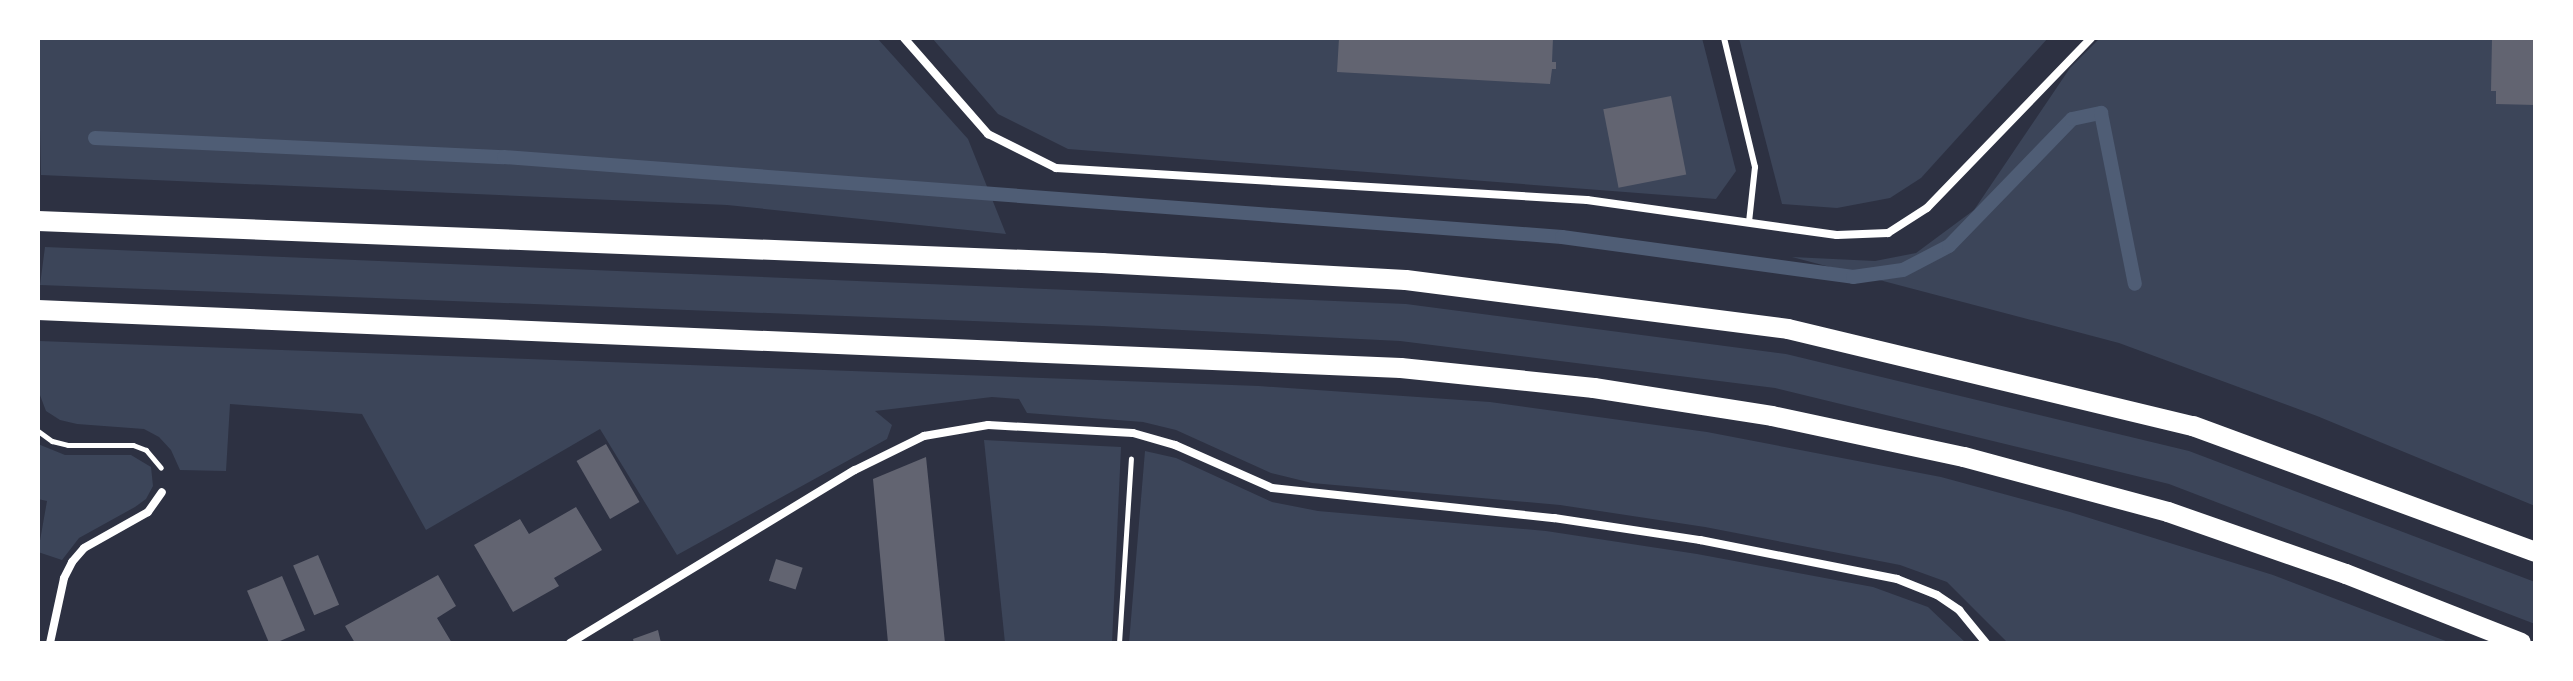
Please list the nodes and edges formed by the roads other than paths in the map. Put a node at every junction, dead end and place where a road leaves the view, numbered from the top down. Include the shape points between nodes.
1 (904, 38) edge
2 (1724, 38) edge
3 (2091, 38) edge
4 (38, 221) edge
5 (1749, 222) junction
6 (38, 310) edge
7 (162, 492) road end
8 (2535, 552) edge
9 (50, 643) edge
10 (570, 643) edge
11 (1986, 643) edge
12 (2521, 643) edge

1 - 5 street via 988,134 1056,168 1587,200
2 - 5 lane via 1755,167
3 - 5 street via 1927,208 1888,233 1837,235
4 - 8 main road via 1391,279 1788,329 2193,426
6 - 12 main road via 1385,367 1594,388 1772,416 1949,453 2168,512
7 - 9 street via 148,512 84,548 72,562
10 - 11 street via 855,470 924,436 988,425 1133,433 1175,445 1272,488 1554,518 1897,579 1959,610

